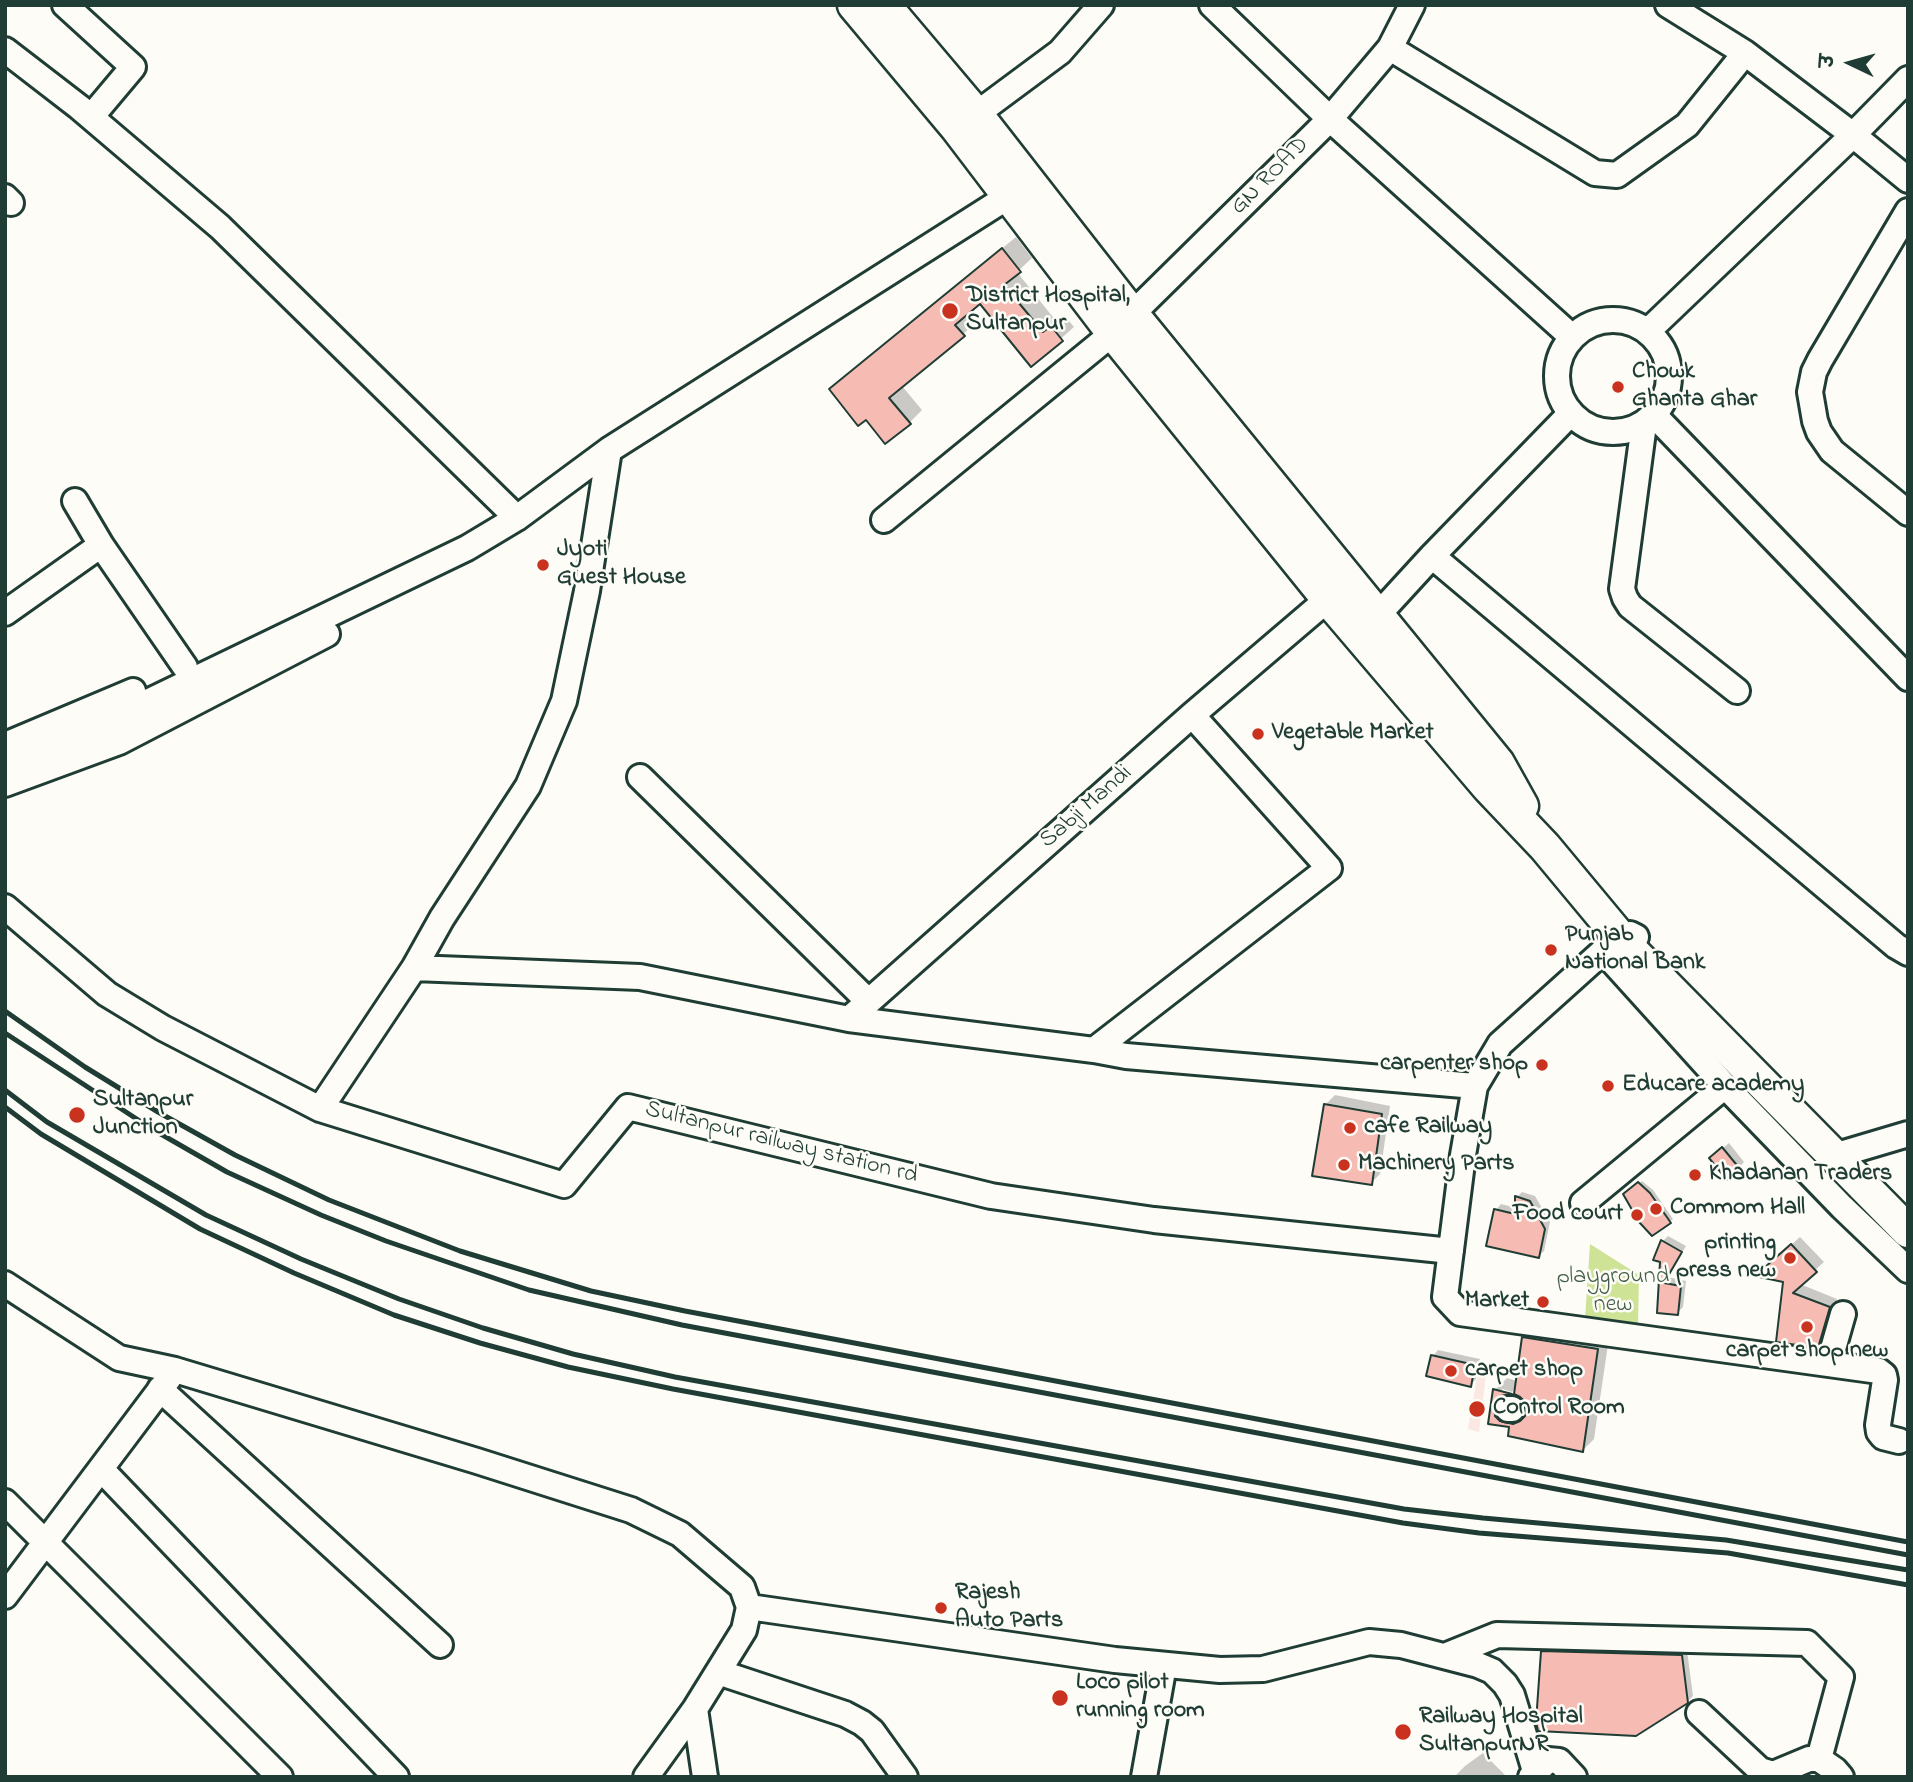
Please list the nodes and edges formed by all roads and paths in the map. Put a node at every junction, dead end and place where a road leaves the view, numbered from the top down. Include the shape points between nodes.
1 (65, 5) edge
2 (854, 5) edge
3 (884, 5) edge
4 (1101, 5) edge
5 (1212, 5) edge
6 (1412, 5) edge
7 (1668, 5) edge
8 (1390, 48) junction
9 (5, 50) edge
10 (1745, 53) junction
11 (1908, 79) edge
12 (91, 117) junction
13 (1329, 119) junction
14 (966, 121) junction
15 (1853, 135) junction
16 (1908, 180) edge
17 (1009, 196) junction
18 (1908, 211) edge
19 (1122, 323) junction
20 (1648, 331) junction
21 (1572, 337) junction
22 (1571, 413) junction
23 (1648, 419) junction
24 (609, 450) junction
25 (75, 501) dead end
26 (1908, 513) edge
27 (517, 518) junction
28 (884, 520) dead end
29 (101, 545) junction
30 (467, 548) junction
31 (1432, 556) junction
32 (1328, 599) junction
33 (5, 613) edge
34 (1369, 625) junction
35 (185, 667) junction
36 (1908, 678) edge
37 (1737, 691) dead end
38 (1192, 715) junction
39 (5, 745) edge
40 (5, 765) edge
41 (640, 777) dead end
42 (5, 785) edge
43 (5, 907) edge
44 (1617, 946) junction
45 (1908, 953) edge
46 (414, 968) junction
47 (867, 1001) junction
48 (849, 1019) junction
49 (1094, 1050) junction
50 (1475, 1086) junction
51 (1725, 1086) junction
52 (320, 1110) junction
53 (1908, 1134) edge
54 (1844, 1153) junction
55 (1583, 1203) dead end
56 (1908, 1216) edge
57 (1908, 1231) edge
58 (1451, 1251) junction
59 (1908, 1270) edge
60 (5, 1284) edge
61 (1843, 1314) dead end
62 (1829, 1363) junction
63 (168, 1380) junction
64 (1899, 1441) dead end
65 (101, 1469) junction
66 (5, 1502) edge
67 (46, 1541) junction
68 (5, 1596) edge
69 (749, 1607) junction
70 (440, 1646) dead end
71 (1445, 1656) junction
72 (1164, 1665) junction
73 (718, 1672) junction
74 (695, 1709) junction
75 (1699, 1713) dead end
76 (1819, 1759) junction
77 (1533, 1774) edge
78 (280, 1777) edge
79 (396, 1777) edge
80 (646, 1777) edge
81 (705, 1777) edge
82 (905, 1777) edge
83 (1144, 1777) edge
84 (1574, 1777) edge
85 (1841, 1777) edge

1 - 12 street via 133,67
2 - 14 main road
3 - 14 main road
4 - 14 street via 1060,52
5 - 13 street
6 - 8 street, GN ROAD
7 - 10 street
8 - 10 street via 1595,173 1617,175 1687,125
8 - 13 street, GN ROAD
9 - 12 street
10 - 15 street
11 - 15 street
12 - 27 street via 220,227
13 - 19 street, GN ROAD
13 - 21 street
14 - 17 main road
14 - 19 main road
15 - 16 street
15 - 20 street
17 - 19 main road
17 - 24 street
18 - 26 street via 1820,360 1810,391 1815,421 1832,451
19 - 28 street, GN ROAD
19 - 32 main road
19 - 34 main road
20 - 21 street via 1623,320 1595,322
20 - 23 street via 1665,352 1670,378 1662,404
21 - 22 street via 1559,361 1558,389
22 - 23 street via 1592,429 1619,433
22 - 31 street
23 - 36 street
23 - 37 street via 1622,589 1630,606
24 - 27 street
24 - 46 street via 565,701 528,786
25 - 29 street
27 - 30 street
29 - 33 street
29 - 35 street
30 - 35 street via 424,558
30 - 40 street via 108,721
30 - 42 street via 411,589 187,708 119,742
31 - 34 street
31 - 45 street
32 - 34 main road
32 - 38 street, Sabji Mandi
34 - 44 main road via 1489,788 1545,847
35 - 39 street
38 - 47 street, Sabji Mandi
38 - 49 street via 1329,868
41 - 47 street
43 - 52 street, Sultanpur railway station rd via 107,994
44 - 50 street via 1500,1044
44 - 51 street
44 - 54 street via 1630,934 1637,937
44 - 57 main road
46 - 48 street via 640,977
46 - 52 street
47 - 48 street, Sabji Mandi
48 - 49 street
49 - 50 street
50 - 58 street
51 - 55 street
51 - 59 street
52 - 58 street, Sultanpur railway station rd via 564,1185 628,1107 991,1196 1154,1220
53 - 54 street
54 - 56 street
58 - 62 street via 1445,1297 1460,1313
60 - 63 street via 119,1358
61 - 62 street
62 - 64 street via 1884,1375 1879,1433
63 - 65 street
63 - 69 street via 477,1461 631,1510 680,1534 742,1587
63 - 70 street
65 - 67 street
65 - 79 street
66 - 67 street
67 - 68 street
67 - 78 street
69 - 72 street
69 - 73 street via 744,1630
71 - 72 street via 1401,1644 1369,1642 1263,1669
71 - 76 street via 1497,1635 1807,1643 1841,1677
71 - 77 street via 1492,1671 1505,1684
72 - 83 street
73 - 74 street
73 - 82 street via 862,1723
74 - 80 street
74 - 81 street
75 - 76 street via 1760,1770 1773,1774
76 - 85 street
77 - 84 street via 1548,1760 1559,1761

